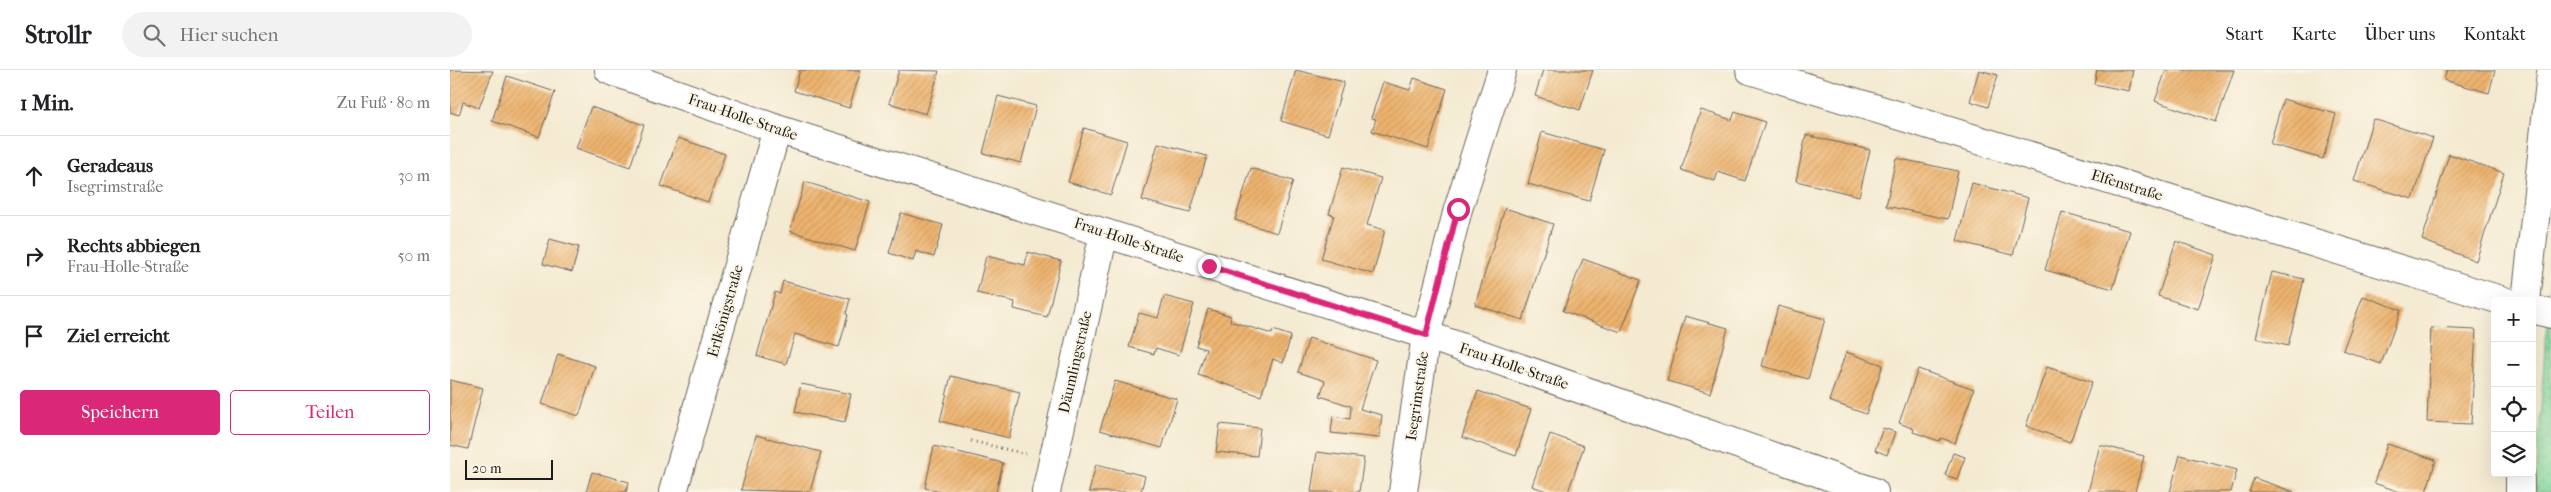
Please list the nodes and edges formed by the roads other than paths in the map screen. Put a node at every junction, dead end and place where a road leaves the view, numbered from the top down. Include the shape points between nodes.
1 (609, 70) edge
2 (1502, 70) edge
3 (1750, 70) edge
4 (2551, 73) edge
5 (777, 129) junction
6 (1104, 233) junction
7 (2491, 297) edge
8 (2526, 297) edge
9 (2536, 310) edge
10 (2551, 314) edge
11 (1426, 335) junction
12 (2520, 477) edge
13 (673, 492) edge
14 (1046, 492) edge
15 (1403, 492) edge
16 (1874, 492) edge
17 (2520, 492) edge

1 - 5 street, Frau-Holle-Straße
2 - 11 street, Isegrimstraße via 1458,209
3 - 7 street, Elfenstraße
4 - 8 street
5 - 6 street, Frau-Holle-Straße
5 - 13 street, Erlkönigstraße
6 - 11 street, Frau-Holle-Straße
6 - 14 street, Däumlingstraße
9 - 10 street
11 - 15 street, Isegrimstraße
11 - 16 street, Frau-Holle-Straße
12 - 17 street

